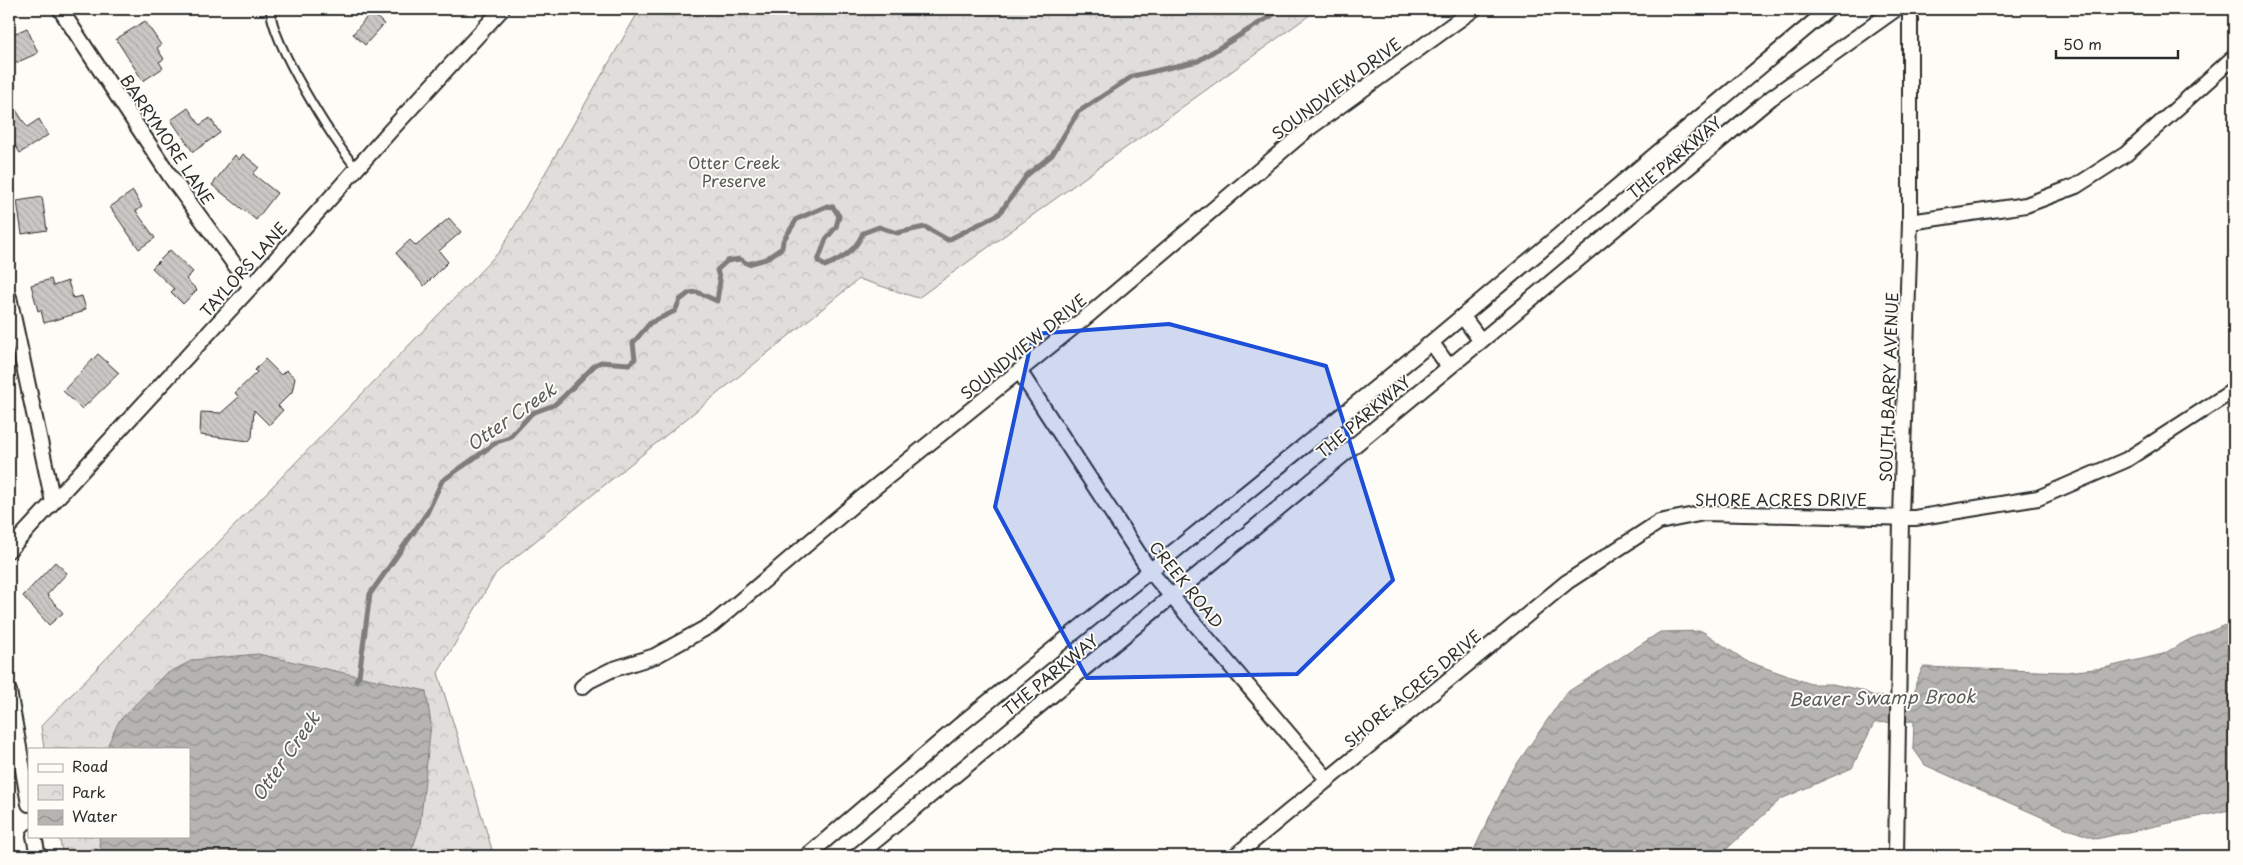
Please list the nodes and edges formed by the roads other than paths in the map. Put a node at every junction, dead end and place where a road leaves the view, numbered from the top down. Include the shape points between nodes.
1 (60, 9) edge
2 (270, 9) edge
3 (502, 9) edge
4 (1474, 9) edge
5 (1829, 9) edge
6 (1896, 9) edge
7 (1910, 9) edge
8 (2234, 57) edge
9 (356, 168) junction
10 (1910, 222) junction
11 (251, 287) junction
12 (9, 297) edge
13 (1463, 316) junction
14 (1481, 341) junction
15 (1432, 343) junction
16 (1449, 367) junction
17 (1020, 372) junction
18 (2234, 390) edge
19 (53, 502) junction
20 (1901, 518) junction
21 (15, 535) edge
22 (9, 550) edge
23 (1150, 571) junction
24 (1173, 597) junction
25 (582, 687) dead end
26 (9, 691) edge
27 (10, 707) edge
28 (1328, 780) junction
29 (28, 799) edge
30 (34, 838) edge
31 (38, 856) edge
32 (807, 856) edge
33 (857, 856) edge
34 (1235, 856) edge
35 (1896, 856) edge

1 - 11 street, BARRYMORE LANE via 170,176
2 - 9 lane via 272,22 298,75 341,149
3 - 9 street, TAYLORS LANE
4 - 17 street, SOUNDVIEW DRIVE via 1308,129
5 - 13 street, THE PARKWAY
6 - 14 street, THE PARKWAY via 1771,98
7 - 10 street, SOUTH BARRY AVENUE
8 - 10 street via 2126,154 2076,186 2026,205
9 - 11 street, TAYLORS LANE
10 - 20 street, SOUTH BARRY AVENUE
11 - 19 street, TAYLORS LANE
12 - 19 street
13 - 14 street
13 - 15 street, THE PARKWAY
14 - 16 street, THE PARKWAY
15 - 16 street
15 - 23 street, THE PARKWAY
16 - 24 street, THE PARKWAY
17 - 23 street, CREEK ROAD
17 - 25 street, SOUNDVIEW DRIVE via 859,500 714,624 655,656 611,670
18 - 20 street, SHORE ACRES DRIVE via 2126,460 2038,498
19 - 21 street, TAYLORS LANE
20 - 28 street, SHORE ACRES DRIVE via 1704,513 1659,522 1568,582
20 - 35 street, SOUTH BARRY AVENUE
21 - 22 street, TAYLORS LANE
23 - 24 street, CREEK ROAD
23 - 32 street, THE PARKWAY via 961,724
24 - 28 street, CREEK ROAD
24 - 33 street, THE PARKWAY
26 - 27 street
27 - 29 street
28 - 34 street, SHORE ACRES DRIVE
30 - 31 street

